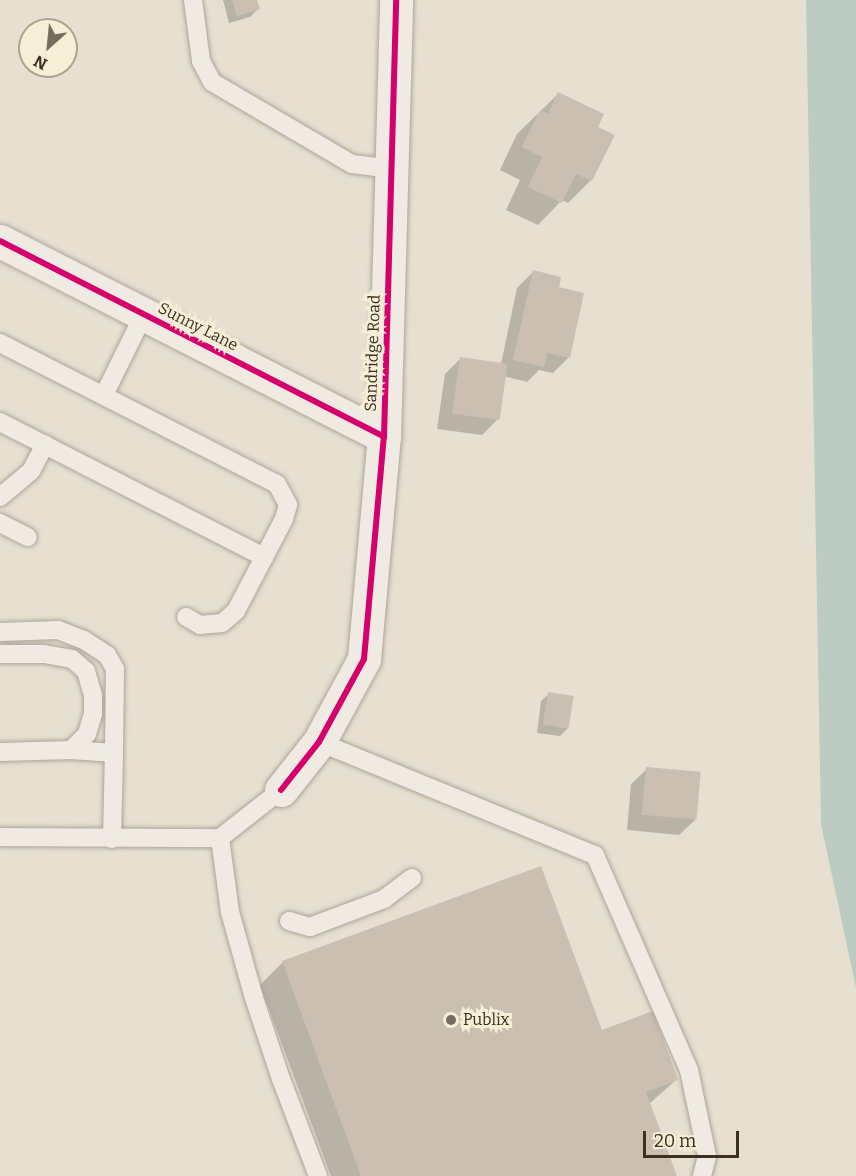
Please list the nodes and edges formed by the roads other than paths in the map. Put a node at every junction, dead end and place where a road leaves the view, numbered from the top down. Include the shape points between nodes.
1 (193, 0) edge
2 (396, 0) edge
3 (391, 169) junction
4 (0, 241) edge
5 (144, 314) junction
6 (0, 343) edge
7 (104, 395) junction
8 (0, 422) edge
9 (384, 437) junction
10 (45, 445) junction
11 (0, 497) edge
12 (0, 523) edge
13 (28, 537) dead end
14 (264, 557) junction
15 (186, 617) dead end
16 (0, 633) edge
17 (0, 654) edge
18 (319, 742) junction
19 (71, 750) junction
20 (0, 752) edge
21 (114, 753) junction
22 (281, 790) joint
23 (0, 837) edge
24 (220, 838) junction
25 (112, 839) junction
26 (412, 878) dead end
27 (288, 921) dead end
28 (318, 1176) edge
29 (702, 1176) edge

1 - 3 lane via 201,61 212,82 352,164
2 - 3 street, Sandridge Road
3 - 9 street, Sandridge Road
4 - 5 street, Sunny Lane
5 - 7 lane
5 - 9 street, Sunny Lane
6 - 7 lane
7 - 14 lane via 277,484 288,505
8 - 10 lane
9 - 18 street, Sandridge Road via 364,658
10 - 11 lane via 31,471
10 - 14 lane
12 - 13 lane
14 - 15 lane via 236,611 222,622 200,625
16 - 21 lane via 58,630 108,655 115,669
17 - 19 lane via 72,658 86,671 93,694 93,714 87,734
18 - 22 street, Sandridge Road
18 - 29 lane via 595,855 689,1070 707,1156
19 - 20 lane
19 - 21 lane
21 - 25 lane
22 - 24 lane
23 - 25 lane
24 - 25 lane
24 - 28 lane via 230,912 254,998
26 - 27 lane via 384,899 310,927

